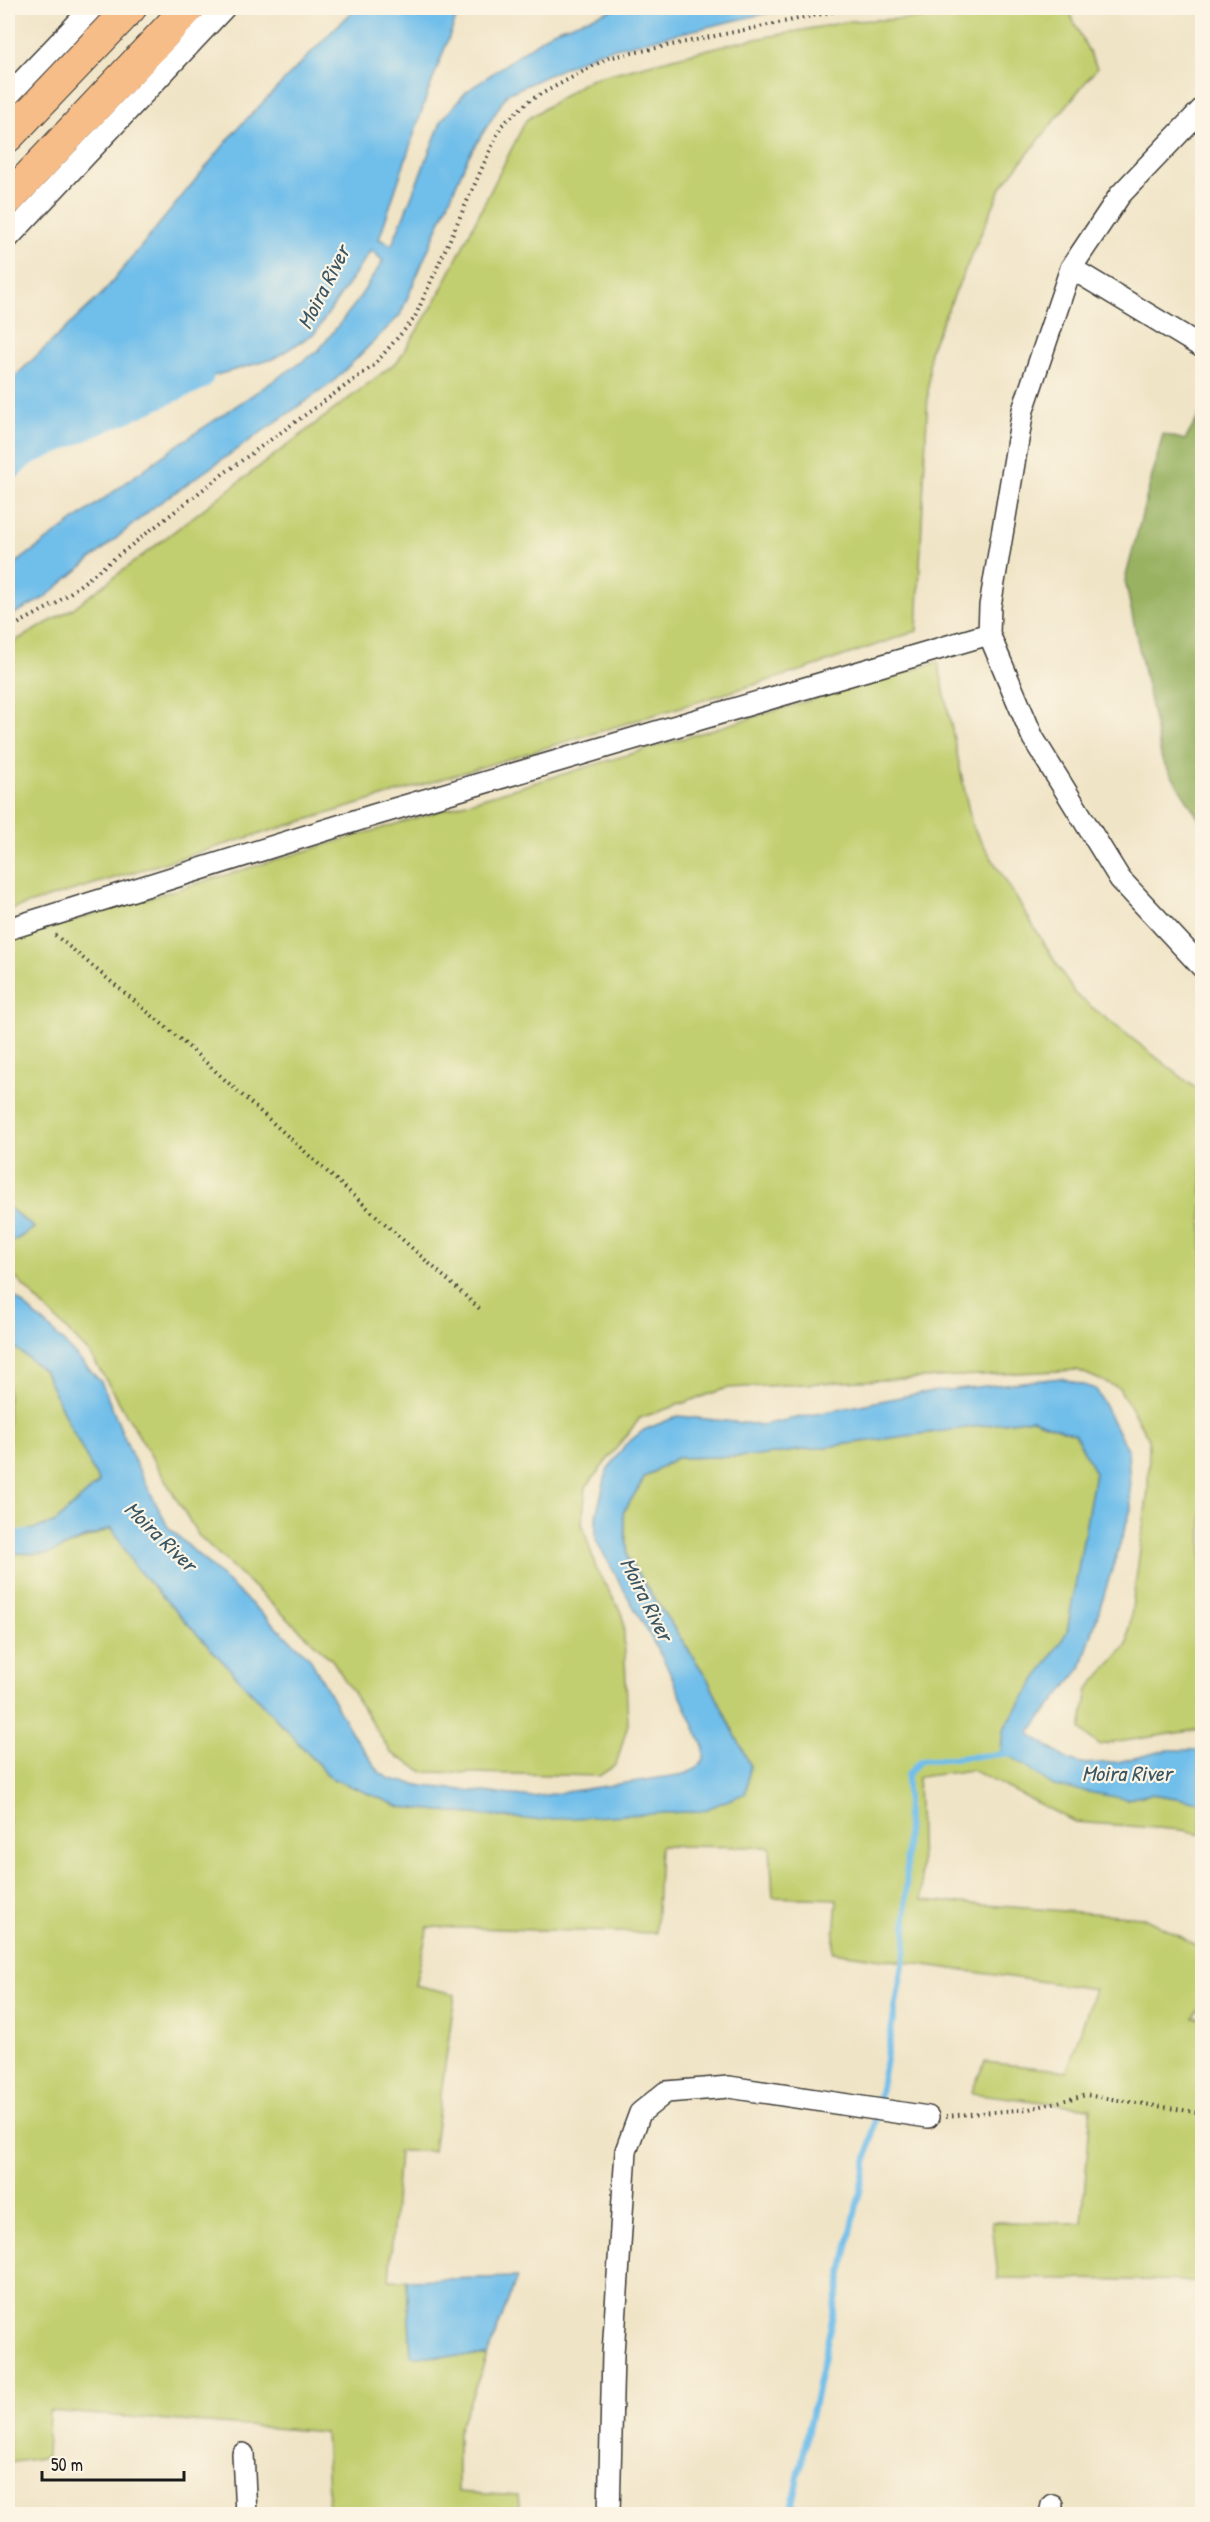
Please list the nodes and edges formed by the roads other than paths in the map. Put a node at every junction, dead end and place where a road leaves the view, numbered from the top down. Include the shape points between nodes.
1 (92, 8) edge
2 (130, 8) edge
3 (188, 8) edge
4 (224, 8) edge
5 (8, 96) edge
6 (1203, 109) edge
7 (8, 136) edge
8 (8, 199) edge
9 (8, 238) edge
10 (1071, 268) junction
11 (1203, 347) edge
12 (989, 634) junction
13 (8, 929) edge
14 (1203, 968) edge
15 (928, 2117) road end
16 (243, 2454) dead end
17 (246, 2514) edge
18 (609, 2514) edge

1 - 5 street
2 - 7 highway
3 - 8 highway
4 - 9 street
6 - 10 street via 1120,195
10 - 11 street
10 - 12 street via 1023,410 990,606
12 - 13 street via 374,815
12 - 14 street via 1033,738 1120,879
15 - 18 street via 729,2087 666,2092 640,2113 626,2151 613,2354
16 - 17 street

